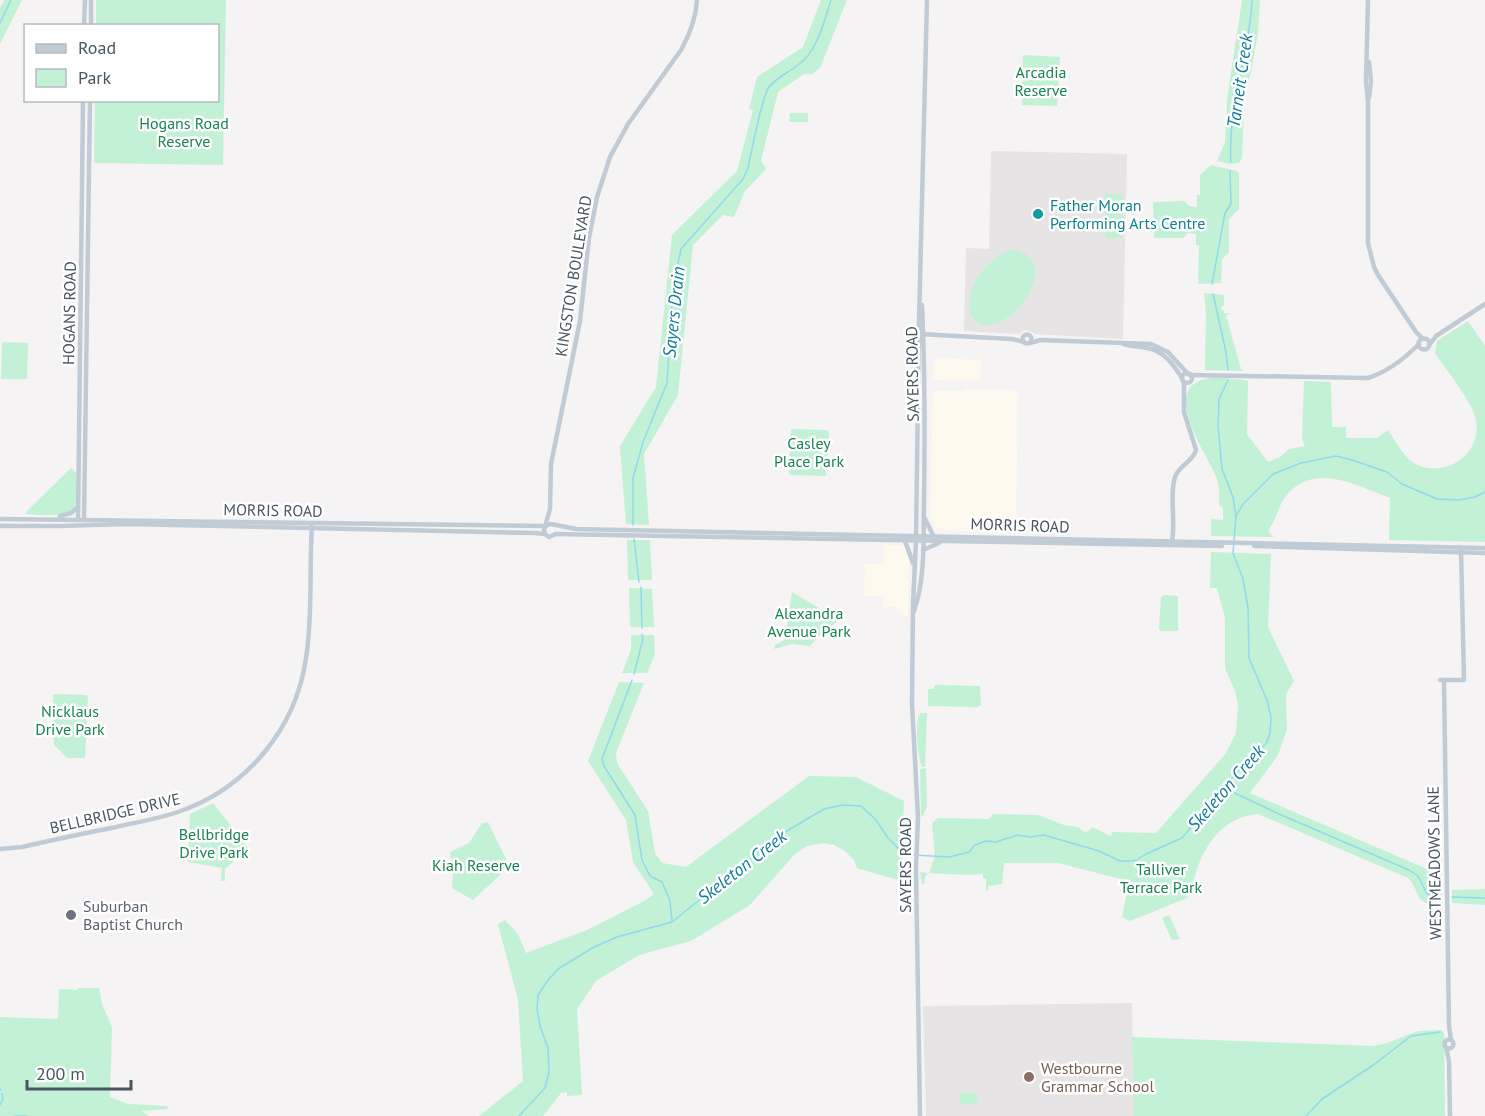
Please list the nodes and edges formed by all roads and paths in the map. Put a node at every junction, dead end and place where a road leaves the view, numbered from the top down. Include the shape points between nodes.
1 (85, 0) edge
2 (91, 0) edge
3 (697, 0) edge
4 (927, 2) edge
5 (1367, 2) edge
6 (84, 24) edge
7 (91, 24) edge
8 (83, 102) edge
9 (90, 102) edge
10 (83, 118) junction
11 (89, 118) junction
12 (90, 150) junction
13 (83, 153) junction
14 (84, 278) junction
15 (1485, 304) edge
16 (920, 334) junction
17 (1436, 336) junction
18 (1026, 340) junction
19 (1040, 340) junction
20 (1421, 341) junction
21 (1430, 344) junction
22 (1423, 349) junction
23 (1411, 352) junction
24 (1188, 379) junction
25 (78, 507) junction
26 (550, 509) junction
27 (924, 513) junction
28 (48, 518) junction
29 (81, 518) junction
30 (0, 519) edge
31 (145, 523) junction
32 (312, 525) junction
33 (0, 526) edge
34 (81, 526) junction
35 (546, 526) junction
36 (554, 526) junction
37 (464, 528) junction
38 (689, 533) junction
39 (545, 534) junction
40 (555, 534) junction
41 (780, 535) junction
42 (933, 535) junction
43 (916, 538) junction
44 (923, 538) junction
45 (986, 539) junction
46 (1173, 540) junction
47 (905, 541) junction
48 (1080, 541) junction
49 (941, 542) junction
50 (1219, 544) junction
51 (1173, 546) junction
52 (1485, 548) edge
53 (923, 550) junction
54 (1461, 550) junction
55 (1485, 553) edge
56 (915, 569) junction
57 (913, 613) junction
58 (0, 849) edge
59 (1449, 1029) junction
60 (1451, 1040) junction
61 (1445, 1045) junction
62 (1452, 1047) junction
63 (1449, 1061) junction
64 (920, 1116) edge
65 (1450, 1116) edge

1 - 6 street
2 - 7 street
3 - 26 street, KINGSTON BOULEVARD via 688,37 628,124 610,157 597,197 580,321 551,464
4 - 16 street, SAYERS ROAD
5 - 20 street via 1368,243 1378,275
8 - 10 street, HOGANS ROAD
9 - 11 street, HOGANS ROAD
10 - 11 street
10 - 13 street, HOGANS ROAD
11 - 12 street, HOGANS ROAD
12 - 13 street
12 - 14 street, HOGANS ROAD
13 - 14 street, HOGANS ROAD
14 - 25 street, HOGANS ROAD
14 - 29 street, HOGANS ROAD
15 - 17 street
16 - 18 street
16 - 27 street, SAYERS ROAD via 926,383
16 - 43 street, SAYERS ROAD
17 - 20 street
17 - 21 street
18 - 19 street
18 - 19 street via 1031,336
19 - 24 street via 1151,344 1167,352
20 - 21 street
20 - 22 street
20 - 23 street
21 - 22 street
22 - 23 street
23 - 24 street via 1368,378
24 - 46 street via 1185,420 1196,450 1174,480
25 - 28 street via 71,513
25 - 29 street, HOGANS ROAD
26 - 35 street, KINGSTON BOULEVARD
26 - 36 street, KINGSTON BOULEVARD
27 - 42 street
27 - 44 street, SAYERS ROAD
28 - 29 street, MORRIS ROAD
28 - 30 street, MORRIS ROAD
29 - 31 street, MORRIS ROAD
29 - 34 street, HOGANS ROAD
31 - 32 street, MORRIS ROAD
31 - 34 street, MORRIS ROAD
32 - 37 street, MORRIS ROAD
32 - 58 street, BELLBRIDGE DRIVE via 308,642 302,680 286,721 255,764 221,791 179,812
33 - 34 street, MORRIS ROAD
35 - 36 street
35 - 37 street, MORRIS ROAD
35 - 39 street
36 - 38 street, MORRIS ROAD
36 - 40 street
37 - 39 street, MORRIS ROAD
38 - 40 street, MORRIS ROAD
38 - 41 street, MORRIS ROAD
39 - 40 street
41 - 43 street, MORRIS ROAD
41 - 47 street, MORRIS ROAD
42 - 44 street, MORRIS ROAD
42 - 45 street, MORRIS ROAD
43 - 44 street, MORRIS ROAD
43 - 47 street, MORRIS ROAD
43 - 56 street, SAYERS ROAD
44 - 49 street, MORRIS ROAD
44 - 53 street, SAYERS ROAD
45 - 48 street, MORRIS ROAD
45 - 49 street, MORRIS ROAD
46 - 48 street, MORRIS ROAD
46 - 50 street, MORRIS ROAD
46 - 51 street
47 - 56 street
48 - 51 street, MORRIS ROAD
49 - 53 street
50 - 51 street, MORRIS ROAD
50 - 54 street, MORRIS ROAD
52 - 54 street, MORRIS ROAD
53 - 57 street, SAYERS ROAD
54 - 55 street, MORRIS ROAD
54 - 59 street, WESTMEADOWS LANE via 1464,680 1442,680
56 - 57 street, SAYERS ROAD
57 - 64 street, SAYERS ROAD
59 - 60 street, WESTMEADOWS LANE
59 - 61 street, WESTMEADOWS LANE
60 - 61 street
60 - 62 street, WESTMEADOWS LANE
61 - 62 street
61 - 63 street, WESTMEADOWS LANE
62 - 63 street, WESTMEADOWS LANE
63 - 65 street, WESTMEADOWS LANE

